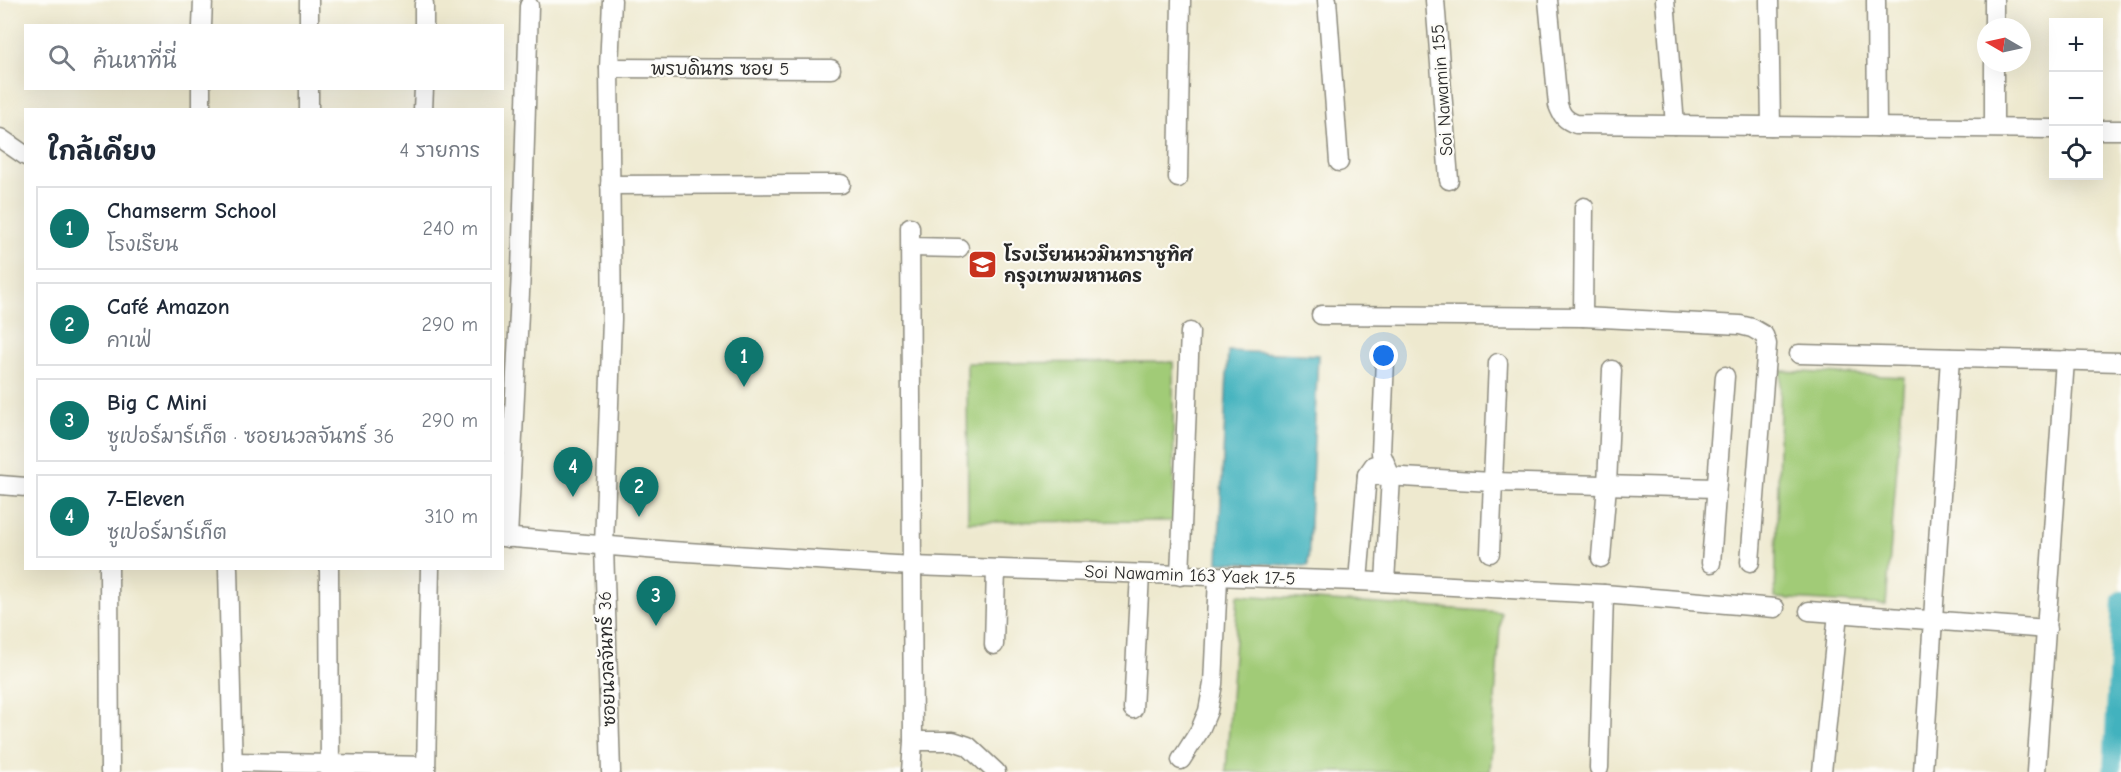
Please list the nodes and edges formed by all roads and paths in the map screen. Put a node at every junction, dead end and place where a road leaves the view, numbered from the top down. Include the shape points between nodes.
1 (203, 0) edge
2 (309, 0) edge
3 (612, 0) edge
4 (1181, 0) edge
5 (1327, 0) edge
6 (1435, 0) edge
7 (1548, 0) edge
8 (1665, 0) edge
9 (1769, 0) edge
10 (1876, 0) edge
11 (1994, 0) edge
12 (424, 4) dead end
13 (529, 6) dead end
14 (1994, 18) edge
15 (202, 24) edge
16 (309, 24) edge
17 (424, 24) edge
18 (609, 68) junction
19 (831, 69) dead end
20 (1994, 72) edge
21 (201, 90) edge
22 (309, 90) edge
23 (423, 90) edge
24 (201, 108) edge
25 (309, 108) edge
26 (423, 108) edge
27 (1675, 125) junction
28 (1771, 126) junction
29 (1877, 127) junction
30 (1994, 127) junction
31 (2049, 129) edge
32 (2103, 130) edge
33 (2121, 130) edge
34 (0, 138) edge
35 (24, 155) edge
36 (1339, 162) dead end
37 (1178, 178) dead end
38 (1449, 180) dead end
39 (841, 184) dead end
40 (610, 185) junction
41 (1584, 207) dead end
42 (910, 227) dead end
43 (911, 247) junction
44 (959, 248) dead end
45 (512, 272) edge
46 (1321, 315) dead end
47 (1583, 317) junction
48 (1190, 332) dead end
49 (1799, 354) dead end
50 (1950, 358) junction
51 (1385, 359) dead end
52 (2065, 360) junction
53 (2121, 362) edge
54 (1498, 363) dead end
55 (1612, 370) dead end
56 (1725, 376) dead end
57 (1381, 453) junction
58 (1367, 475) junction
59 (1391, 477) junction
60 (1492, 482) junction
61 (0, 485) edge
62 (1607, 485) junction
63 (24, 487) edge
64 (1716, 488) junction
65 (505, 537) edge
66 (604, 546) junction
67 (1490, 553) dead end
68 (1601, 558) dead end
69 (1750, 562) dead end
70 (1711, 563) dead end
71 (912, 566) junction
72 (996, 569) junction
73 (110, 570) edge
74 (228, 570) edge
75 (329, 570) edge
76 (430, 570) edge
77 (1140, 574) junction
78 (1180, 576) junction
79 (1218, 578) junction
80 (1358, 581) junction
81 (1385, 582) junction
82 (1604, 594) junction
83 (1775, 608) dead end
84 (1809, 611) dead end
85 (1838, 613) junction
86 (1934, 619) junction
87 (2047, 629) junction
88 (994, 645) dead end
89 (1133, 710) dead end
90 (913, 741) junction
91 (1181, 760) dead end
92 (233, 767) edge
93 (1599, 768) dead end
94 (330, 769) edge
95 (426, 769) edge
96 (110, 772) edge
97 (611, 772) edge
98 (911, 772) edge
99 (996, 772) edge
100 (1822, 772) edge
101 (1923, 772) edge
102 (2036, 772) edge

1 - 15 street
2 - 16 street
3 - 18 street, ซอยนวลจันทร์ 36
4 - 37 street
5 - 36 street
6 - 38 street, Soi Nawamin 155
7 - 27 street via 1558,105 1567,120 1576,124
8 - 27 street
9 - 28 street
10 - 29 street
11 - 14 street
12 - 17 street
13 - 45 street
18 - 19 street, พรบดินทร ซอย 5
18 - 40 street, ซอยนวลจันทร์ 36
20 - 30 street
21 - 24 street
22 - 25 street
23 - 26 street
27 - 28 street
28 - 29 street
29 - 30 street
30 - 31 street
32 - 33 street
34 - 35 street
39 - 40 street
40 - 66 street, ซอยนวลจันทร์ 36 via 612,319
41 - 47 street
42 - 43 street
43 - 44 street
43 - 71 street
45 - 65 street
46 - 47 street
47 - 69 street via 1740,325 1764,335 1765,377
48 - 78 street
49 - 50 street
50 - 52 street
50 - 86 street
51 - 57 street
52 - 53 street
52 - 87 street
54 - 60 street
55 - 62 street
56 - 64 street
57 - 58 street
57 - 59 street
58 - 59 street
58 - 80 street
59 - 60 street
59 - 81 street
60 - 62 street
60 - 67 street
61 - 63 street
62 - 64 street
62 - 68 street
64 - 70 street
65 - 66 street, Soi Nawamin 163 Yaek 17-5
66 - 71 street, Soi Nawamin 163 Yaek 17-5
66 - 97 street, ซอยนวลจันทร์ 36
71 - 72 street, Soi Nawamin 163 Yaek 17-5
71 - 90 street
72 - 77 street, Soi Nawamin 163 Yaek 17-5
72 - 88 street
73 - 96 street
74 - 92 street
75 - 94 street
76 - 95 street
77 - 78 street, Soi Nawamin 163 Yaek 17-5
77 - 89 street
78 - 79 street, Soi Nawamin 163 Yaek 17-5
79 - 80 street, Soi Nawamin 163 Yaek 17-5
79 - 91 street via 1208,711
80 - 81 street, Soi Nawamin 163 Yaek 17-5
81 - 82 street, Soi Nawamin 163 Yaek 17-5
82 - 83 street, Soi Nawamin 163 Yaek 17-5
82 - 93 street
84 - 85 street
85 - 86 street
85 - 100 street
86 - 87 street
86 - 101 street
87 - 102 street
90 - 98 street
90 - 99 street via 953,741 968,746
92 - 94 street
94 - 95 street

